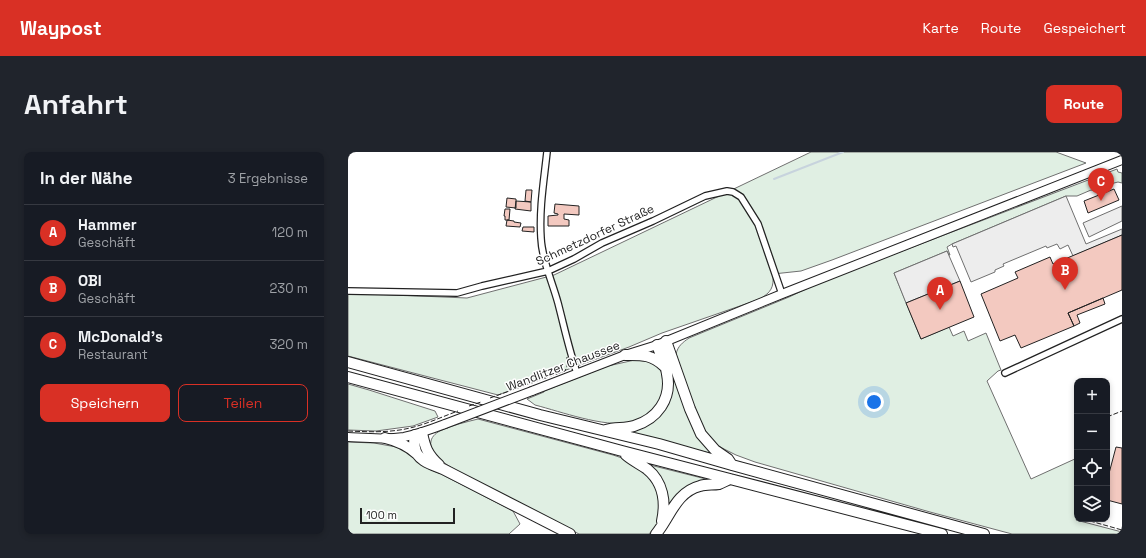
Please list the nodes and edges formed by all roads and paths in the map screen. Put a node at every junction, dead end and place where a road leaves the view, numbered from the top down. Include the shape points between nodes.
1 (546, 152) edge
2 (1122, 160) edge
3 (548, 271) junction
4 (348, 291) edge
5 (782, 294) junction
6 (1122, 319) edge
7 (661, 343) junction
8 (625, 356) junction
9 (348, 362) edge
10 (667, 371) junction
11 (1005, 373) dead end
12 (577, 374) junction
13 (348, 377) edge
14 (602, 431) junction
15 (418, 434) junction
16 (348, 437) edge
17 (385, 438) junction
18 (622, 452) junction
19 (419, 456) junction
20 (732, 465) junction
21 (443, 469) junction
22 (730, 479) junction
23 (658, 531) edge
24 (570, 534) edge
25 (942, 534) edge
26 (984, 534) edge

1 - 3 street via 541,239
2 - 5 main road, Wandlitzer Chaussee
3 - 4 street, Schmetzdorfer Straße via 456,293
3 - 5 street, Schmetzdorfer Straße via 705,196 727,191 741,197 758,224
3 - 12 street
5 - 7 main road, Wandlitzer Chaussee
6 - 11 street
7 - 8 main road, Wandlitzer Chaussee
7 - 10 highway
7 - 20 highway via 702,434
8 - 10 highway via 650,356
8 - 12 main road, Wandlitzer Chaussee
9 - 14 highway
10 - 14 highway via 667,393 656,414 646,422 632,427
12 - 15 main road, Wandlitzer Chaussee, bridge
13 - 18 highway
14 - 20 highway
15 - 17 main road, Wandlitzer Chaussee
15 - 19 highway via 414,447
15 - 21 highway via 429,455
16 - 17 main road, Wandlitzer Chaussee
17 - 19 highway via 407,446
18 - 22 highway
18 - 23 highway via 649,471 660,484 664,513
19 - 21 highway via 431,465
20 - 26 highway
21 - 24 highway
22 - 23 highway via 689,490 676,503
22 - 25 highway

